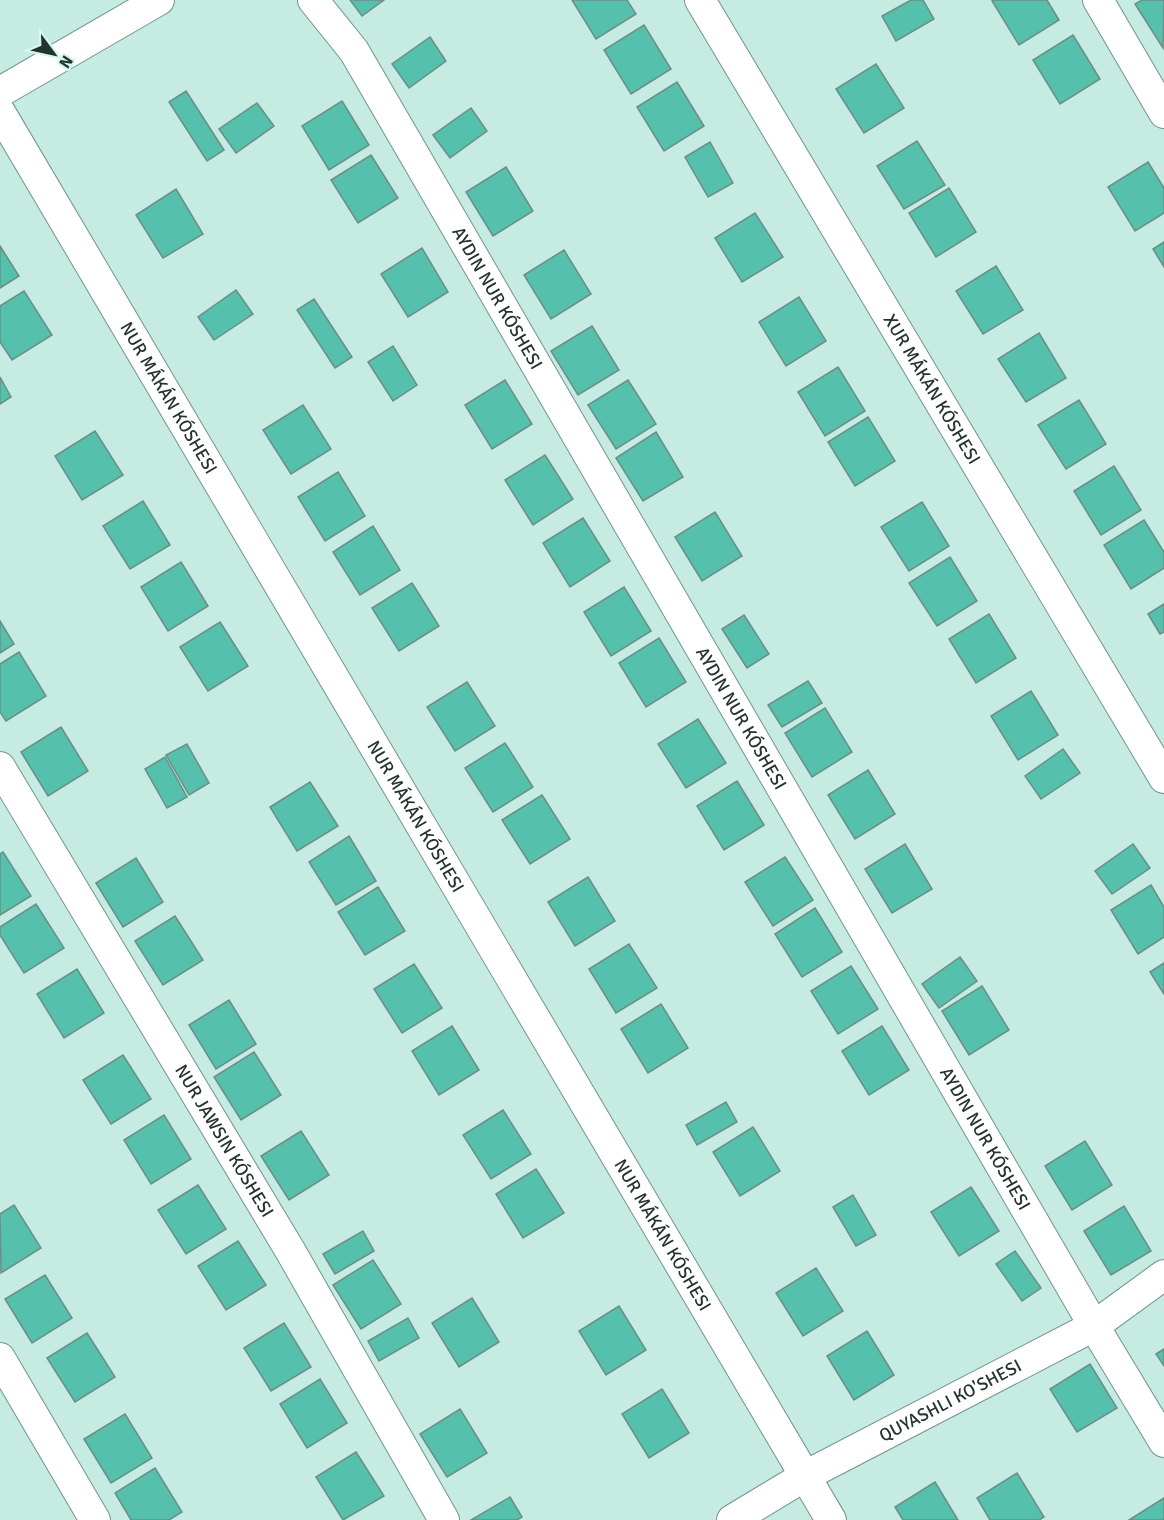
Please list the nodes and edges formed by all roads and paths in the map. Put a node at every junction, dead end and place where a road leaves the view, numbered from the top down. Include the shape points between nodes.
1 (159, 0) edge
2 (313, 0) edge
3 (700, 0) edge
4 (1098, 0) edge
5 (0, 92) edge
6 (0, 112) edge
7 (1164, 113) edge
8 (0, 767) edge
9 (1164, 778) edge
10 (1164, 1275) edge
11 (1094, 1326) junction
12 (0, 1358) edge
13 (1164, 1442) edge
14 (805, 1476) junction
15 (95, 1520) edge
16 (444, 1520) edge
17 (732, 1520) edge
18 (831, 1520) edge

1 - 5 street
2 - 11 street via 354,51
3 - 9 street, XUR MÁKÁN KÓSHESI
4 - 7 street
6 - 14 street, NUR MÁKÁN KÓSHESI
8 - 16 street via 285,1242
10 - 11 street, QUYASHLI KO'SHESI
11 - 13 street
11 - 14 street, QUYASHLI KO'SHESI
12 - 15 street
14 - 17 street, QUYASHLI KO'SHESI
14 - 18 street, NUR MÁKÁN KÓSHESI

